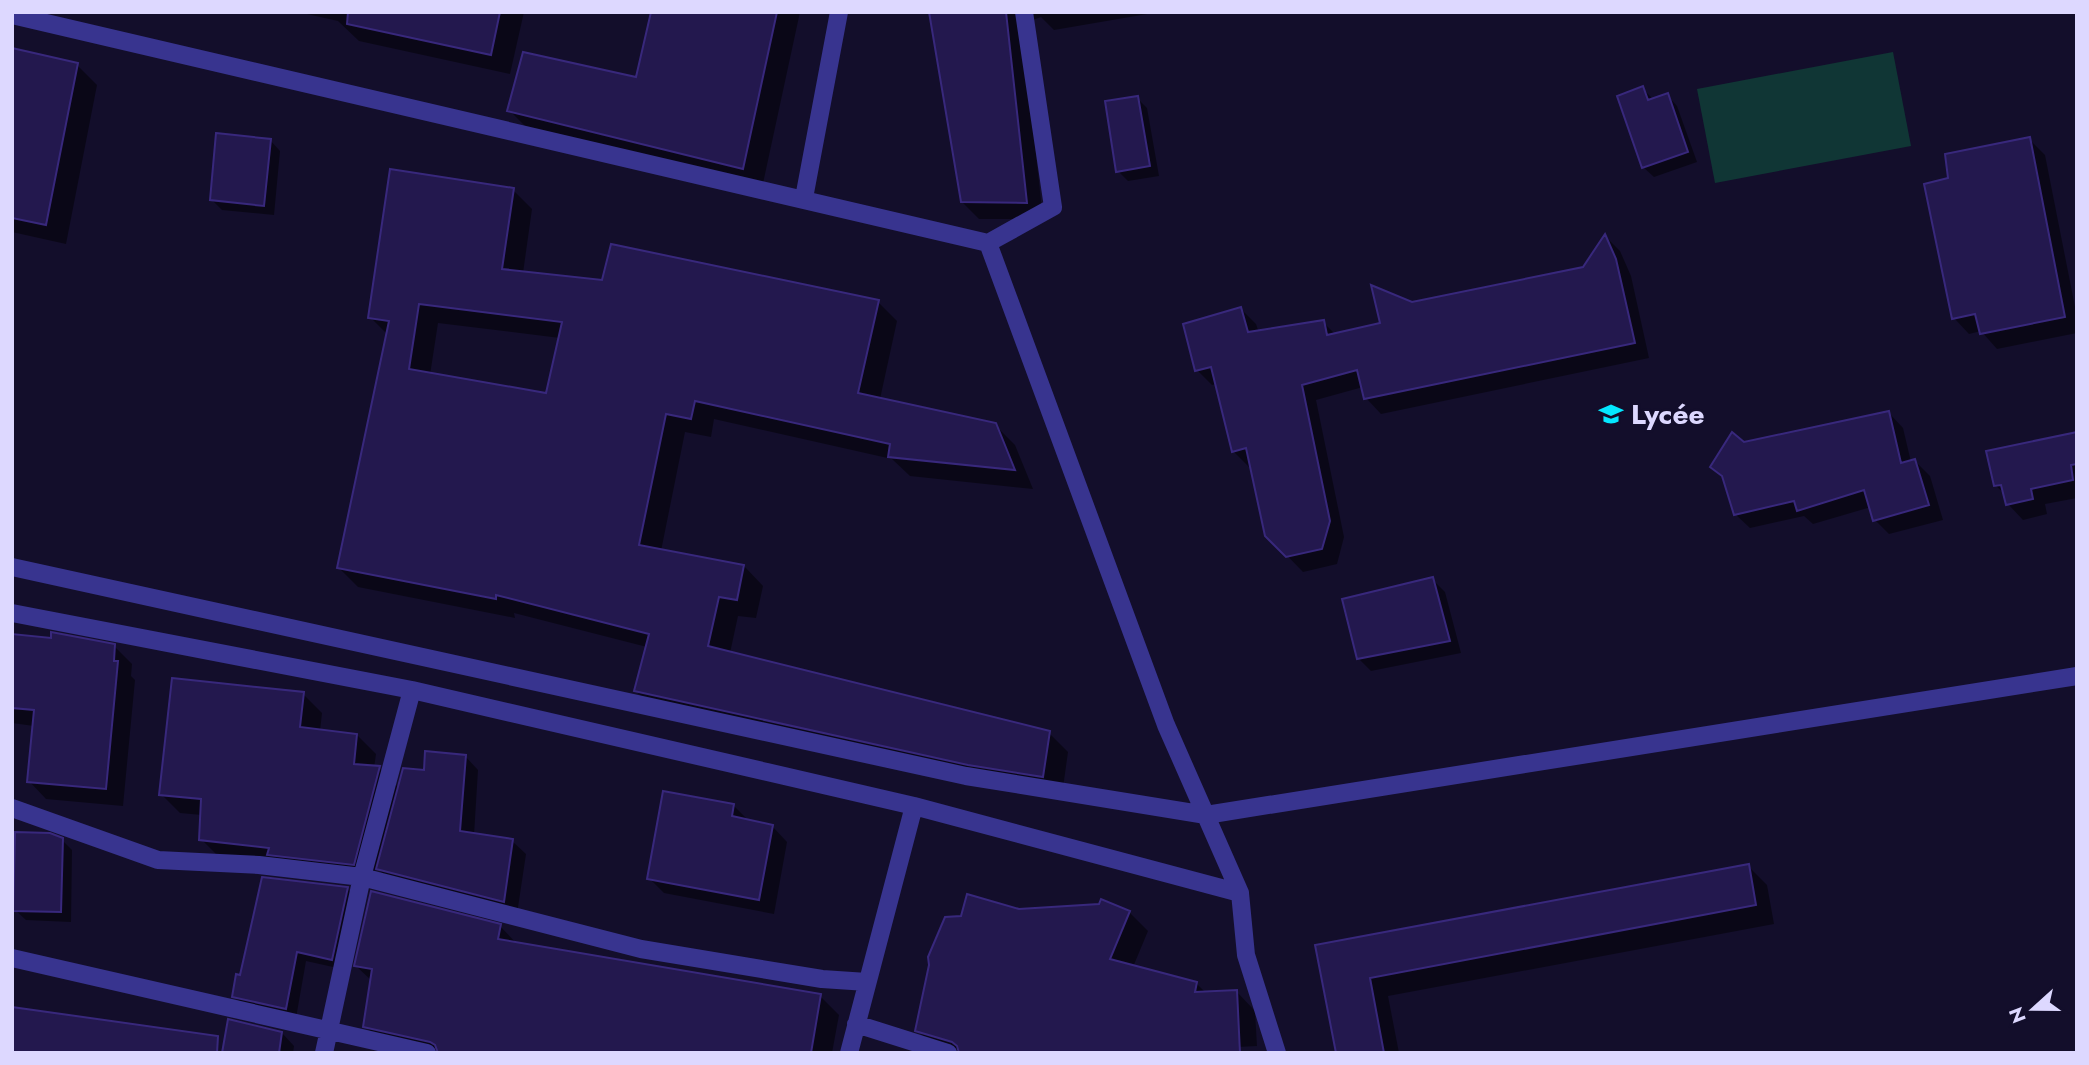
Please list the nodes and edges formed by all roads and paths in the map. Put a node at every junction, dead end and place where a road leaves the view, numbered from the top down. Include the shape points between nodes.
1 (839, 12) edge
2 (1024, 12) edge
3 (12, 15) edge
4 (804, 198) junction
5 (988, 243) junction
6 (12, 567) edge
7 (12, 613) edge
8 (2077, 676) edge
9 (412, 690) junction
10 (914, 806) junction
11 (12, 808) edge
12 (1206, 815) junction
13 (362, 877) junction
14 (1240, 893) junction
15 (12, 958) edge
16 (867, 982) junction
17 (856, 1024) junction
18 (327, 1031) junction
19 (324, 1053) edge
20 (428, 1053) edge
21 (849, 1053) edge
22 (948, 1053) edge
23 (1277, 1053) edge

1 - 4 street
2 - 5 street via 1053,206
3 - 4 street
4 - 5 street
5 - 12 street via 1166,725
6 - 12 street via 965,776
7 - 9 street
8 - 12 street
9 - 10 street
9 - 13 street
10 - 14 street
10 - 16 street
11 - 13 street via 158,860 259,864
12 - 14 street
13 - 16 street via 641,949 822,979
13 - 18 street
14 - 23 street via 1246,955
15 - 18 street
16 - 17 street
17 - 21 street
17 - 22 street
18 - 19 street
18 - 20 street

